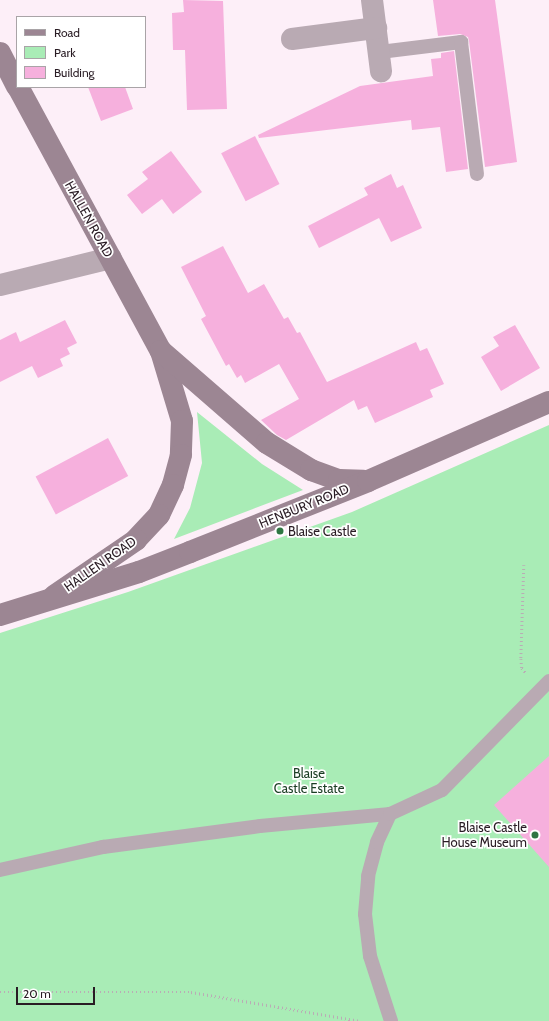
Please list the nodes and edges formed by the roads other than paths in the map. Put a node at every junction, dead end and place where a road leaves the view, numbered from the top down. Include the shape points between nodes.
1 (372, 0) edge
2 (376, 28) junction
3 (292, 39) dead end
4 (0, 53) edge
5 (381, 61) joint
6 (16, 85) edge
7 (18, 88) edge
8 (478, 174) dead end
9 (111, 258) junction
10 (0, 285) edge
11 (161, 351) junction
12 (549, 402) edge
13 (368, 481) junction
14 (54, 596) junction
15 (0, 615) edge
16 (549, 680) edge
17 (390, 814) junction
18 (0, 870) edge
19 (391, 1021) edge

1 - 2 street
2 - 3 street
2 - 5 street
4 - 6 main road, HALLEN ROAD
5 - 8 lane via 461,42
7 - 9 main road, HALLEN ROAD
9 - 10 street
9 - 11 main road, HALLEN ROAD
11 - 13 main road, HALLEN ROAD via 267,443 311,470 340,480
11 - 14 main road, HALLEN ROAD via 182,421 181,455 173,485 159,515 136,540
12 - 13 main road, HENBURY ROAD
13 - 14 main road, HENBURY ROAD via 139,572
14 - 15 main road
16 - 17 lane via 442,790
17 - 18 lane via 267,825 103,847
17 - 19 lane via 377,842 368,876 365,914 370,956

